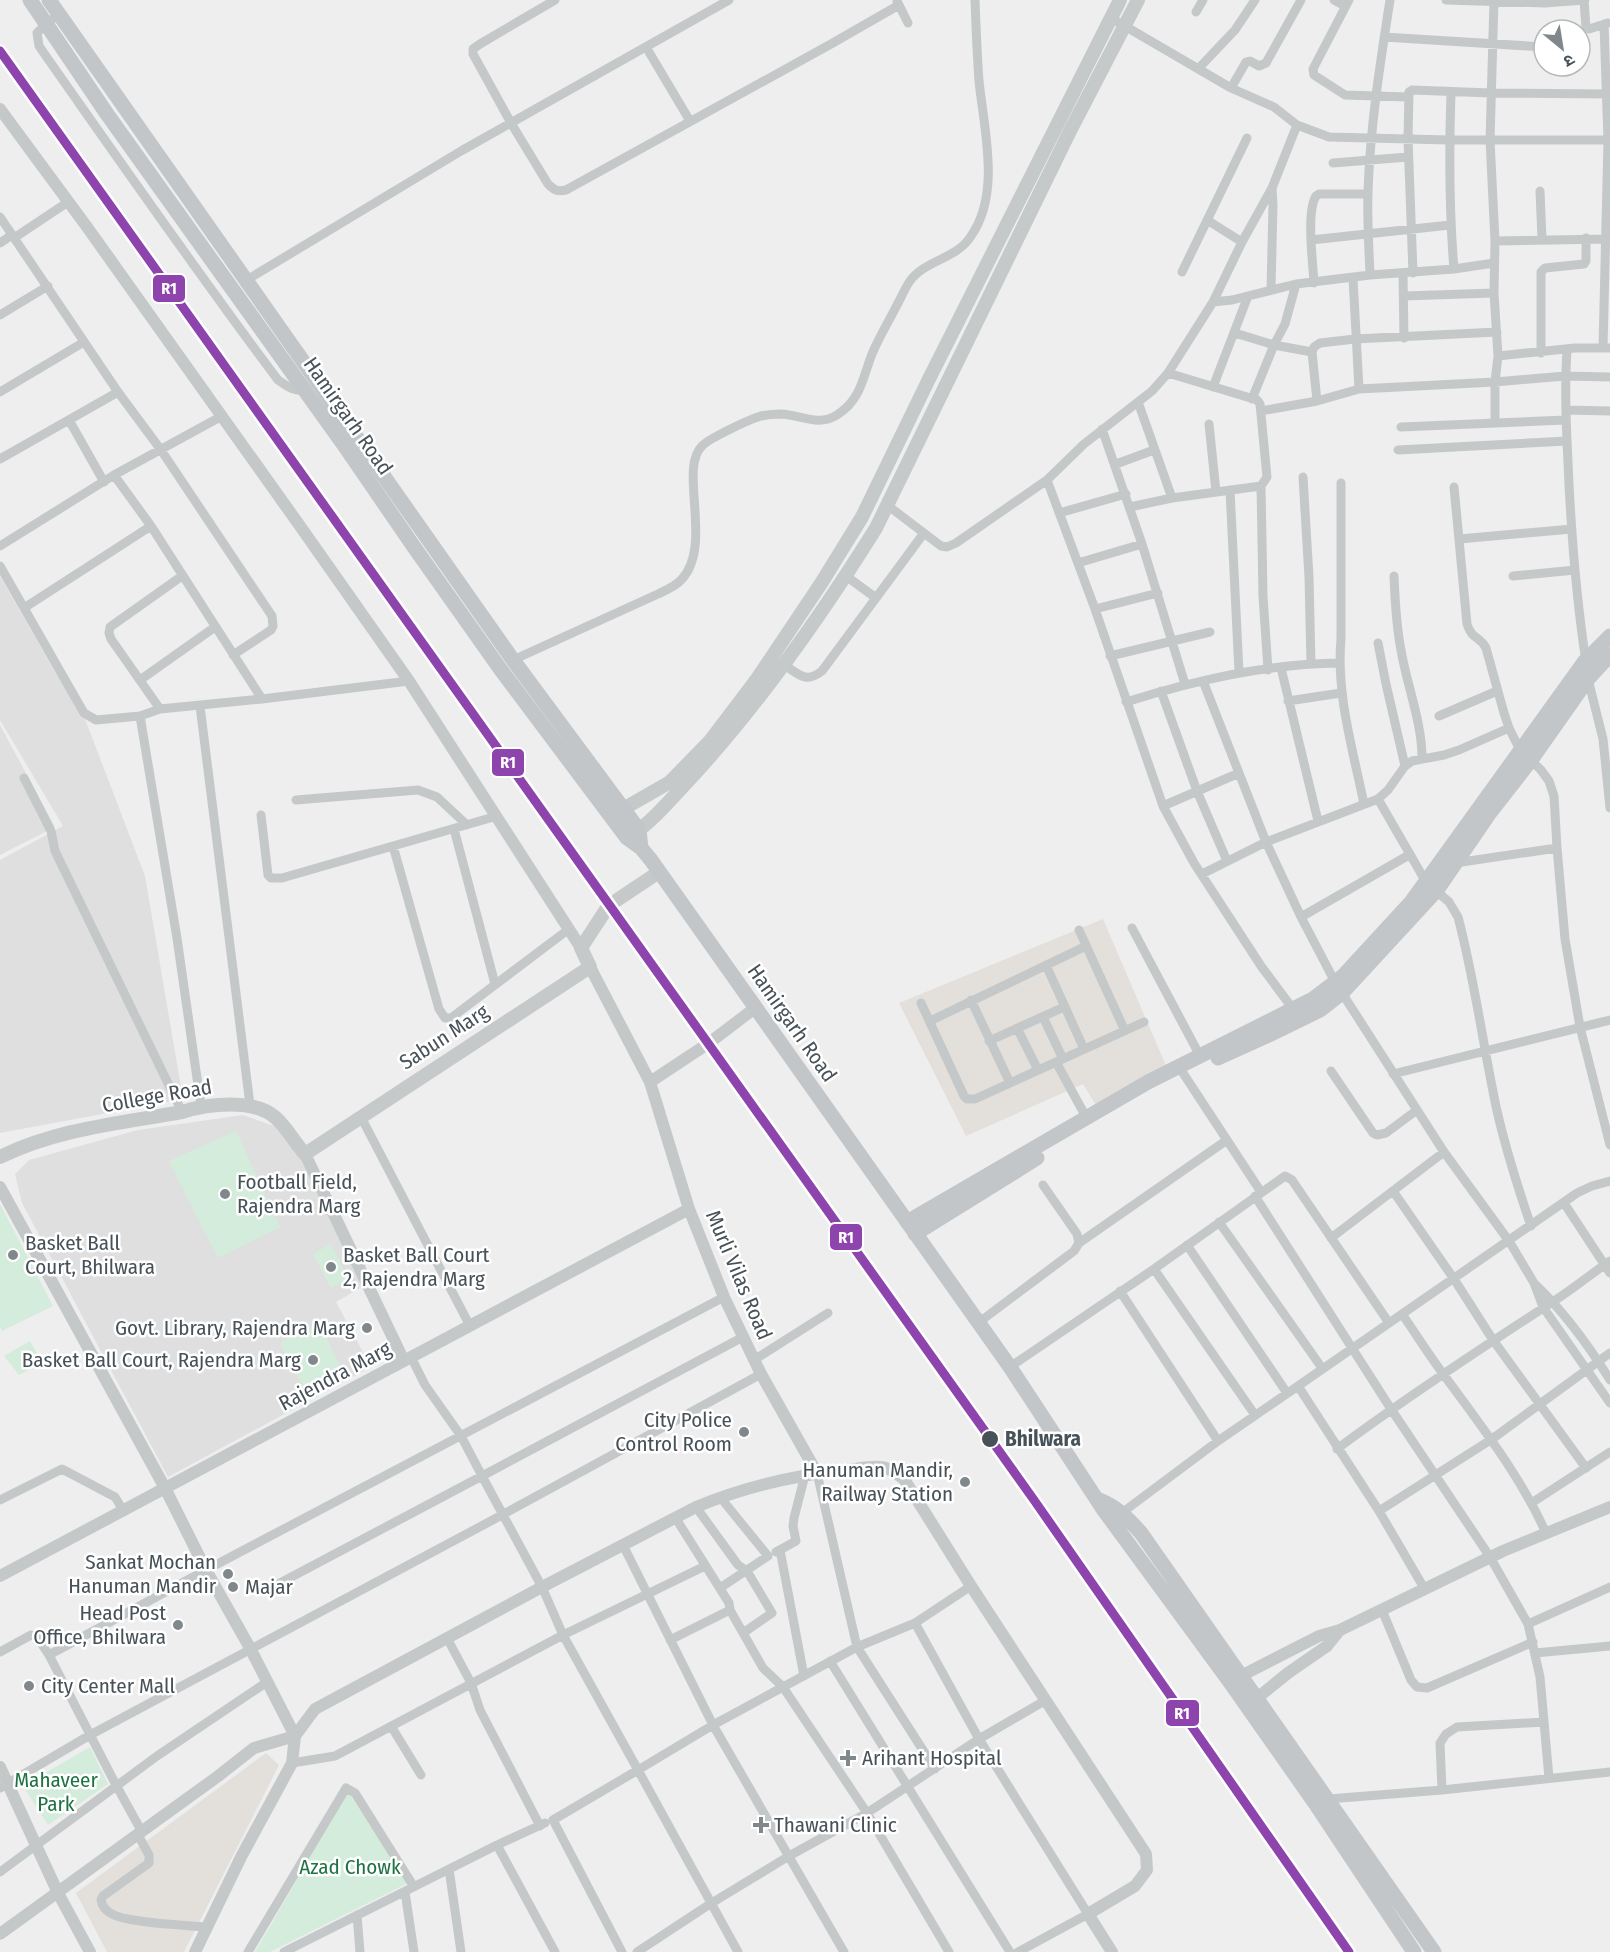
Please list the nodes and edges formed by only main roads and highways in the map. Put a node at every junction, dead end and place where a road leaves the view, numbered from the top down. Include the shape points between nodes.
1 (30, 0) edge
2 (49, 0) edge
3 (1120, 0) edge
4 (1138, 0) edge
5 (311, 386) junction
6 (1608, 651) edge
7 (1525, 755) junction
8 (618, 814) junction
9 (633, 834) junction
10 (659, 872) junction
11 (1432, 886) junction
12 (1339, 987) junction
13 (305, 1154) joint
14 (0, 1157) edge
15 (911, 1228) junction
16 (1251, 1703) junction
17 (1414, 1952) edge
18 (1434, 1952) edge

1 - 5 main road, Hamirgarh Road via 107,114
2 - 5 main road, Hamirgarh Road via 245,281
3 - 8 main road via 862,516 828,573 710,741 670,782
4 - 9 main road via 876,528 747,714 703,765
5 - 8 main road, Hamirgarh Road via 513,660
5 - 8 main road, Hamirgarh Road via 501,670
6 - 7 main road
6 - 7 main road via 1586,661
7 - 11 main road via 1455,863
7 - 11 main road via 1438,865
8 - 9 main road, Hamirgarh Road
9 - 10 main road, Hamirgarh Road
10 - 13 main road, Sabun Marg via 612,904 581,948 590,967
10 - 15 main road, Hamirgarh Road
11 - 12 main road via 1412,901
12 - 15 main road via 1148,1082
12 - 15 main road via 1320,1010 1151,1087
13 - 14 main road, College Road via 275,1116 250,1106 201,1106 60,1135
15 - 16 main road, Hamirgarh Road via 1097,1499 1111,1504 1117,1516 1141,1533
16 - 17 main road
16 - 18 main road via 1328,1799

